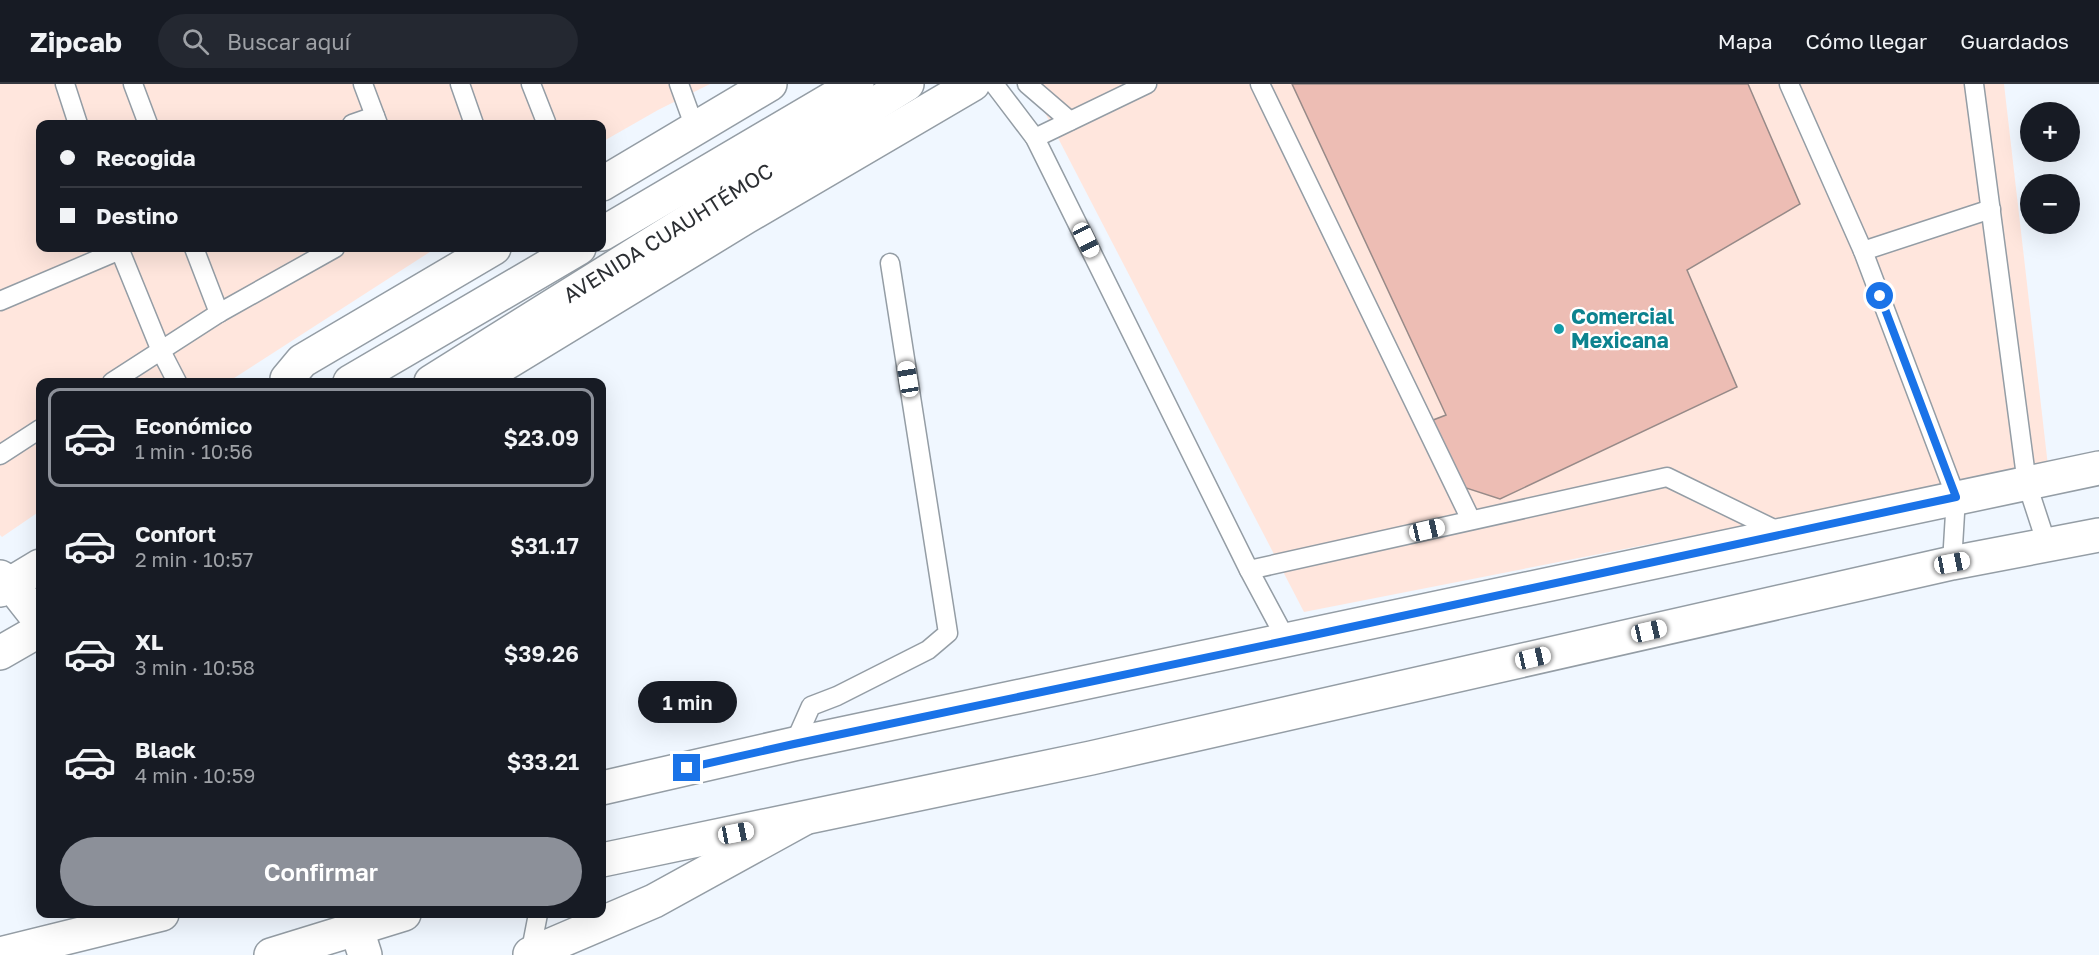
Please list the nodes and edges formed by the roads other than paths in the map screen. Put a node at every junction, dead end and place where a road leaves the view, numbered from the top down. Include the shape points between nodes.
1 (65, 84) edge
2 (133, 84) edge
3 (363, 84) edge
4 (459, 84) edge
5 (531, 84) edge
6 (679, 84) edge
7 (770, 84) edge
8 (857, 84) edge
9 (907, 84) edge
10 (974, 84) edge
11 (994, 84) edge
12 (1026, 84) edge
13 (1146, 84) edge
14 (1260, 84) edge
15 (1790, 84) edge
16 (1974, 84) edge
17 (1007, 98) junction
18 (77, 120) edge
19 (146, 120) edge
20 (376, 120) edge
21 (472, 120) edge
22 (545, 120) edge
23 (1070, 121) junction
24 (695, 128) junction
25 (1035, 138) junction
26 (606, 182) edge
27 (1991, 209) junction
28 (606, 232) edge
29 (1863, 251) junction
30 (112, 252) edge
31 (120, 252) edge
32 (196, 252) edge
33 (328, 252) edge
34 (487, 252) edge
35 (572, 252) edge
36 (890, 263) dead end
37 (0, 301) edge
38 (219, 313) junction
39 (161, 351) junction
40 (118, 378) edge
41 (175, 378) edge
42 (288, 378) edge
43 (357, 378) edge
44 (437, 378) edge
45 (482, 378) edge
46 (36, 432) edge
47 (0, 455) edge
48 (2099, 468) edge
49 (2027, 484) junction
50 (1956, 497) junction
51 (1471, 520) junction
52 (1785, 534) junction
53 (2099, 535) edge
54 (2047, 545) junction
55 (1952, 563) junction
56 (36, 568) edge
57 (1249, 570) junction
58 (4, 584) edge
59 (36, 617) edge
60 (36, 632) edge
61 (1287, 641) junction
62 (0, 653) edge
63 (794, 744) junction
64 (606, 787) edge
65 (803, 819) junction
66 (606, 859) edge
67 (146, 918) edge
68 (394, 918) edge
69 (537, 918) edge
70 (358, 932) edge
71 (0, 954) edge
72 (271, 955) edge
73 (529, 955) edge

1 - 18 lane
2 - 19 lane
3 - 20 lane
4 - 21 lane
5 - 22 lane
6 - 24 lane
7 - 24 main road
8 - 28 main road, AVENIDA CUAUHTÉMOC
9 - 44 main road, AVENIDA CUAUHTÉMOC
10 - 45 main road
11 - 17 lane
12 - 17 lane
12 - 23 lane
13 - 23 lane
14 - 51 lane
15 - 29 lane
16 - 27 lane
17 - 25 lane
23 - 25 lane
24 - 26 main road
25 - 57 lane
27 - 29 lane
27 - 49 lane
29 - 50 lane
30 - 37 lane
31 - 39 lane
32 - 38 lane
33 - 38 lane
34 - 42 main road via 302,361
35 - 43 main road, AVENIDA CUAUHTÉMOC
36 - 63 lane via 948,633 928,650 811,706
38 - 39 lane
39 - 40 lane
39 - 41 lane
46 - 47 lane
48 - 49 main road
49 - 50 main road
49 - 54 lane
50 - 52 main road
50 - 55 lane
51 - 52 lane via 1667,477
51 - 57 lane
52 - 61 main road
53 - 54 main road
54 - 55 main road
55 - 65 main road
56 - 58 main road
57 - 61 lane
58 - 59 main road
60 - 62 main road
61 - 63 main road
63 - 64 main road
65 - 66 main road
65 - 73 main road via 654,901
67 - 71 main road
68 - 70 main road
69 - 73 lane
70 - 72 main road

